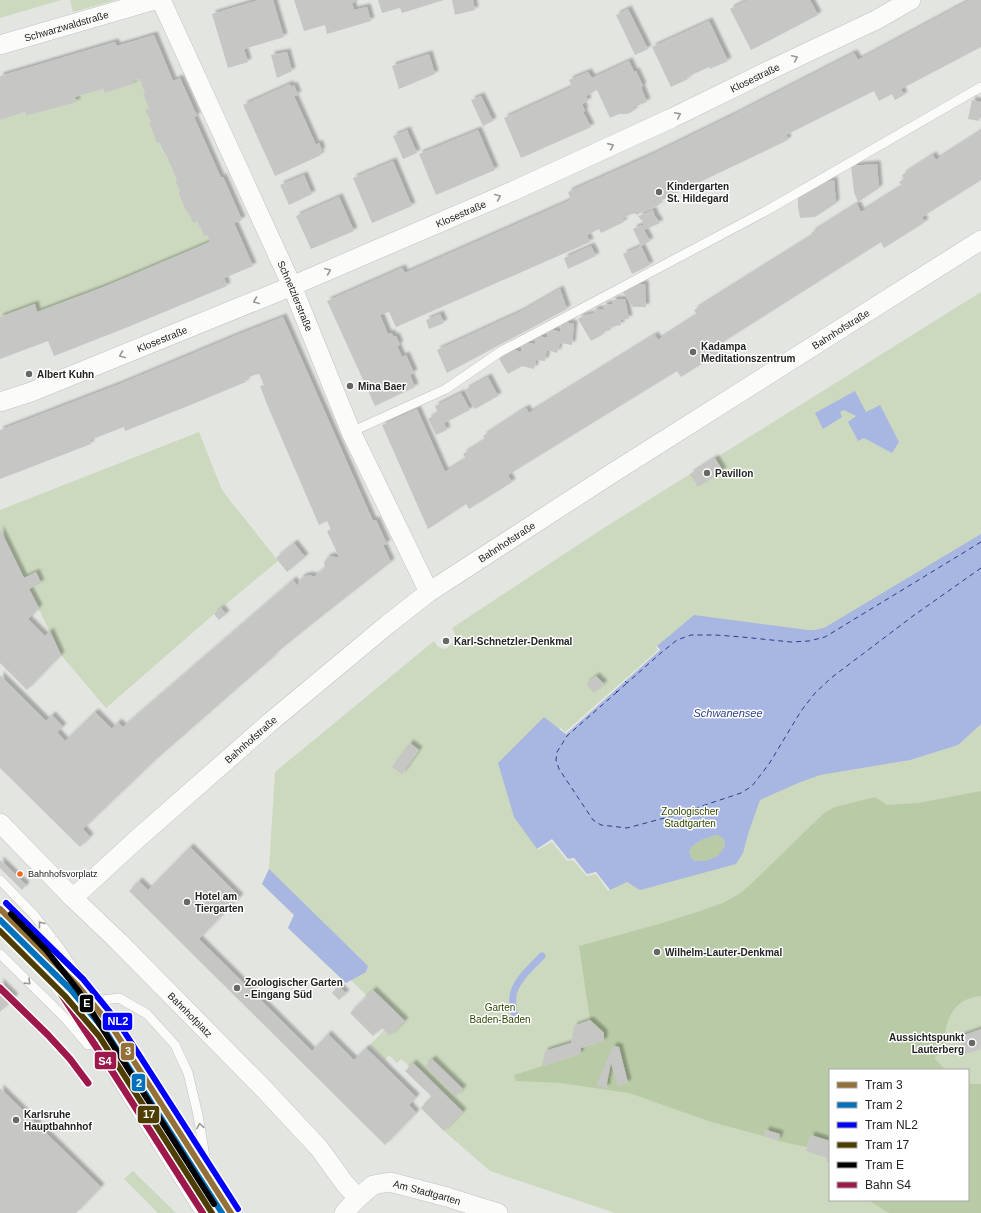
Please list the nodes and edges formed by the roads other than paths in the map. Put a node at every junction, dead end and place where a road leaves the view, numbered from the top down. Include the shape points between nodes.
1 (155, 0) edge
2 (161, 0) edge
3 (911, 0) edge
4 (0, 44) edge
5 (981, 87) edge
6 (981, 240) edge
7 (292, 286) junction
8 (0, 402) edge
9 (351, 432) junction
10 (429, 592) junction
11 (0, 823) edge
12 (0, 880) edge
13 (73, 898) junction
14 (0, 916) edge
15 (28, 944) junction
16 (0, 954) edge
17 (93, 1004) junction
18 (78, 1019) junction
19 (128, 1100) junction
20 (209, 1179) junction
21 (358, 1198) junction
22 (200, 1213) edge
23 (231, 1213) edge
24 (344, 1213) edge
25 (498, 1213) edge

1 - 4 street, Schwarzwaldstraße
2 - 7 street, Schnetzlerstraße
7 -> 3 street, Klosestraße via 513,191 672,118 876,20
5 - 9 lane via 764,212 500,352 446,389
6 - 10 street, Bahnhofstraße
7 -> 8 street, Klosestraße via 31,392
7 - 9 street, Schnetzlerstraße
9 - 10 street, Schnetzlerstraße
10 - 13 street, Bahnhofstraße via 268,724
11 - 13 street, Bahnhofplatz
17 -> 12 lane via 59,947 34,915
13 - 21 street, Bahnhofplatz via 262,1087 319,1148
14 - 15 lane
15 - 17 lane
15 - 18 lane
16 -> 19 lane via 65,1018 107,1068
17 - 18 lane
17 - 20 lane via 123,1043
20 -> 17 lane via 188,1073 175,1045 147,1014 119,998
18 - 19 lane
19 - 22 lane
20 - 23 lane
21 - 24 street
21 - 25 street, Am Stadtgarten via 374,1185 390,1182

